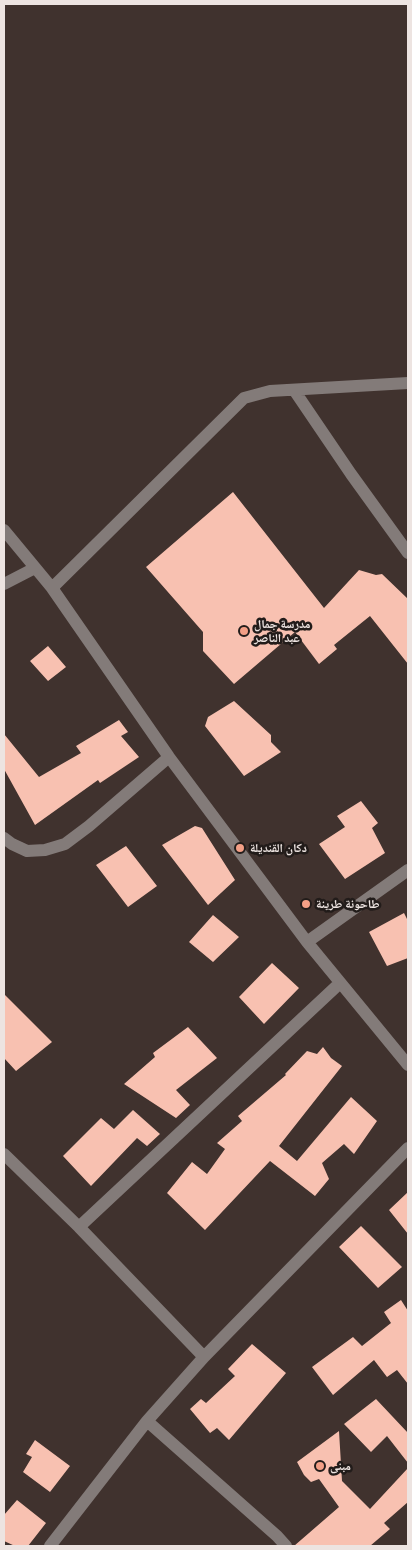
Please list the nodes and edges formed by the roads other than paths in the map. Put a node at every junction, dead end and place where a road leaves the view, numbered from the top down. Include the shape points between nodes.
1 (408, 383) edge
2 (294, 390) junction
3 (4, 530) edge
4 (408, 553) edge
5 (35, 568) junction
6 (4, 584) edge
7 (52, 588) junction
8 (169, 757) junction
9 (4, 838) edge
10 (408, 870) edge
11 (308, 942) junction
12 (340, 983) junction
13 (408, 1065) edge
14 (408, 1148) edge
15 (4, 1154) edge
16 (79, 1227) junction
17 (204, 1357) junction
18 (147, 1420) junction
19 (50, 1546) edge
20 (286, 1546) edge

1 - 2 street
2 - 4 street
2 - 7 street via 270,391 244,398
3 - 5 street
5 - 6 street
5 - 7 street
7 - 8 street
8 - 9 street via 65,844 27,851
8 - 11 street
10 - 11 street
11 - 12 street
12 - 13 street
12 - 16 street
14 - 17 street
15 - 16 street
16 - 17 street
17 - 18 street
18 - 19 street
18 - 20 street

